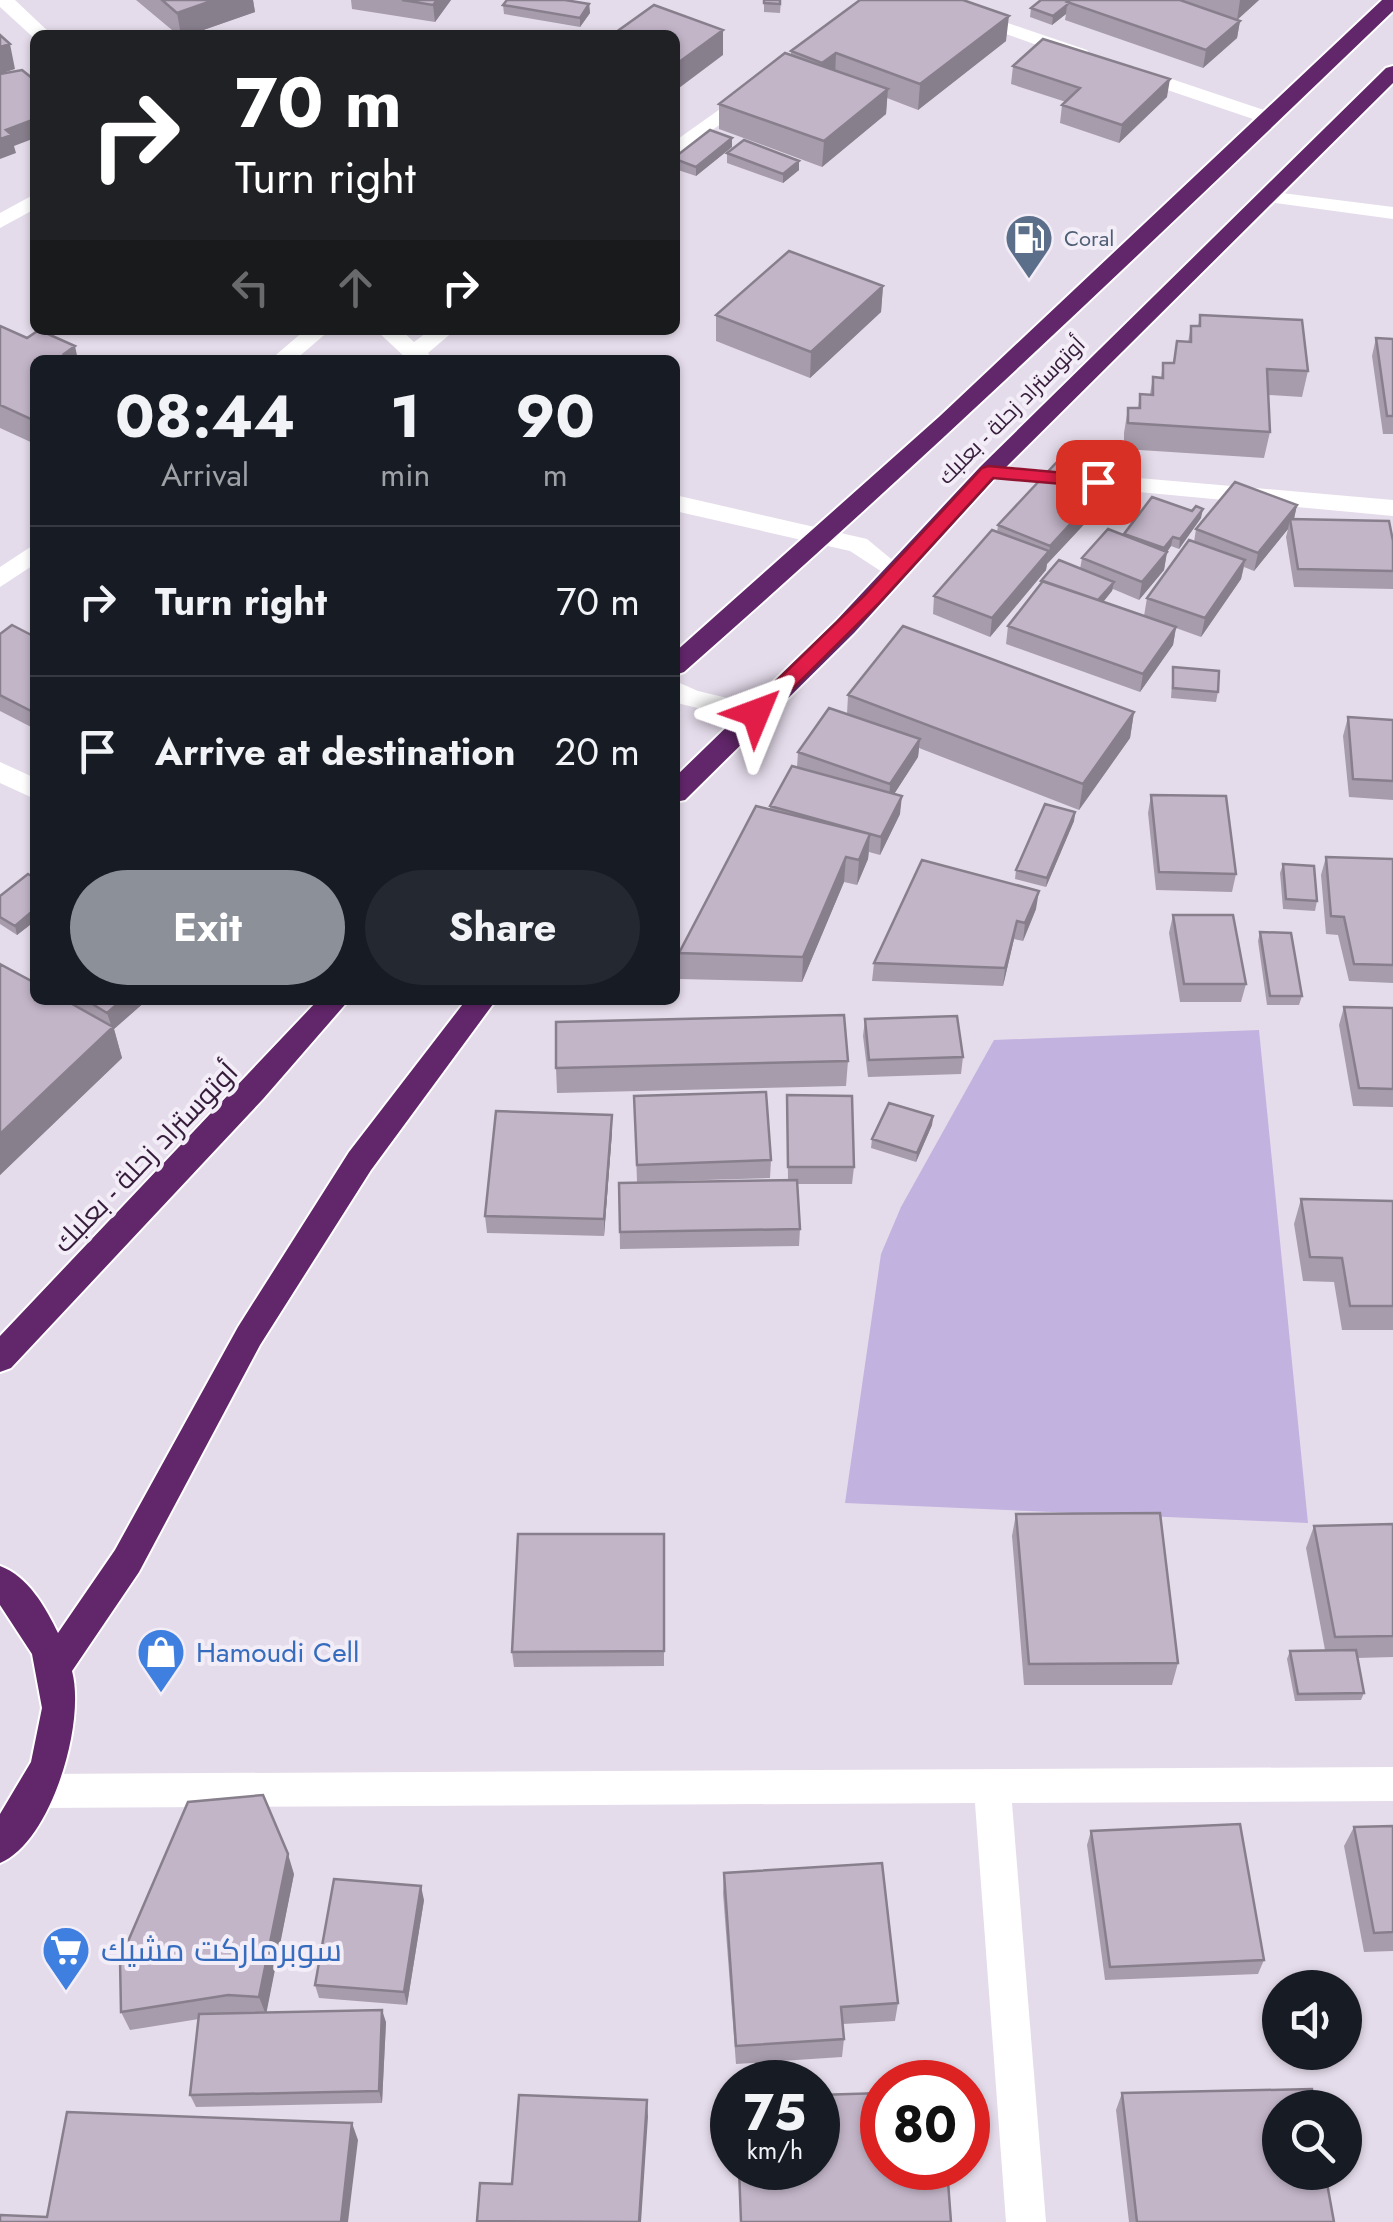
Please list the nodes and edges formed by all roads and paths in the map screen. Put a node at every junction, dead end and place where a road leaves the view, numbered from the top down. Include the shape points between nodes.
1 (4, 0) edge
2 (922, 0) edge
3 (1392, 0) edge
4 (37, 30) edge
5 (1393, 72) edge
6 (764, 82) edge
7 (1269, 118) junction
8 (680, 148) edge
9 (1266, 196) junction
10 (30, 203) edge
11 (1393, 213) edge
12 (0, 222) edge
13 (313, 335) edge
14 (392, 335) edge
15 (439, 335) edge
16 (287, 355) edge
17 (417, 355) edge
18 (419, 355) edge
19 (988, 472) junction
20 (680, 503) edge
21 (1393, 508) edge
22 (822, 537) junction
23 (30, 556) edge
24 (896, 573) junction
25 (0, 580) edge
26 (680, 662) edge
27 (680, 693) edge
28 (756, 713) junction
29 (0, 771) edge
30 (30, 787) edge
31 (680, 789) edge
32 (331, 1005) edge
33 (478, 1005) edge
34 (0, 1358) edge
35 (0, 1580) edge
36 (56, 1665) junction
37 (1393, 1784) edge
38 (992, 1785) junction
39 (37, 1791) junction
40 (0, 1845) edge
41 (1026, 2222) edge

1 - 4 street
2 - 7 street
3 - 7 highway, أوتوستراد زحلة - بعلبك
5 - 9 highway, أوتوستراد زحلة - بعلبك
6 - 8 street
7 - 22 highway, أوتوستراد زحلة - بعلبك
9 - 11 lane
9 - 19 highway, أوتوستراد زحلة - بعلبك
10 - 12 street
13 - 16 street
14 - 17 street
15 - 18 street
19 - 21 street
19 - 24 highway, أوتوستراد زحلة - بعلبك
20 - 22 street
22 - 24 street via 870,551
22 - 26 highway, أوتوستراد زحلة - بعلبك
23 - 25 street
24 - 28 highway, أوتوستراد زحلة - بعلبك
27 - 28 street
28 - 31 highway, أوتوستراد زحلة - بعلبك
29 - 30 street
32 - 34 highway, أوتوستراد زحلة - بعلبك
33 - 36 highway via 360,1161 249,1336 127,1561
35 - 36 highway via 33,1617
36 - 39 highway via 53,1748
37 - 38 street
38 - 39 street
38 - 41 street
39 - 40 highway

